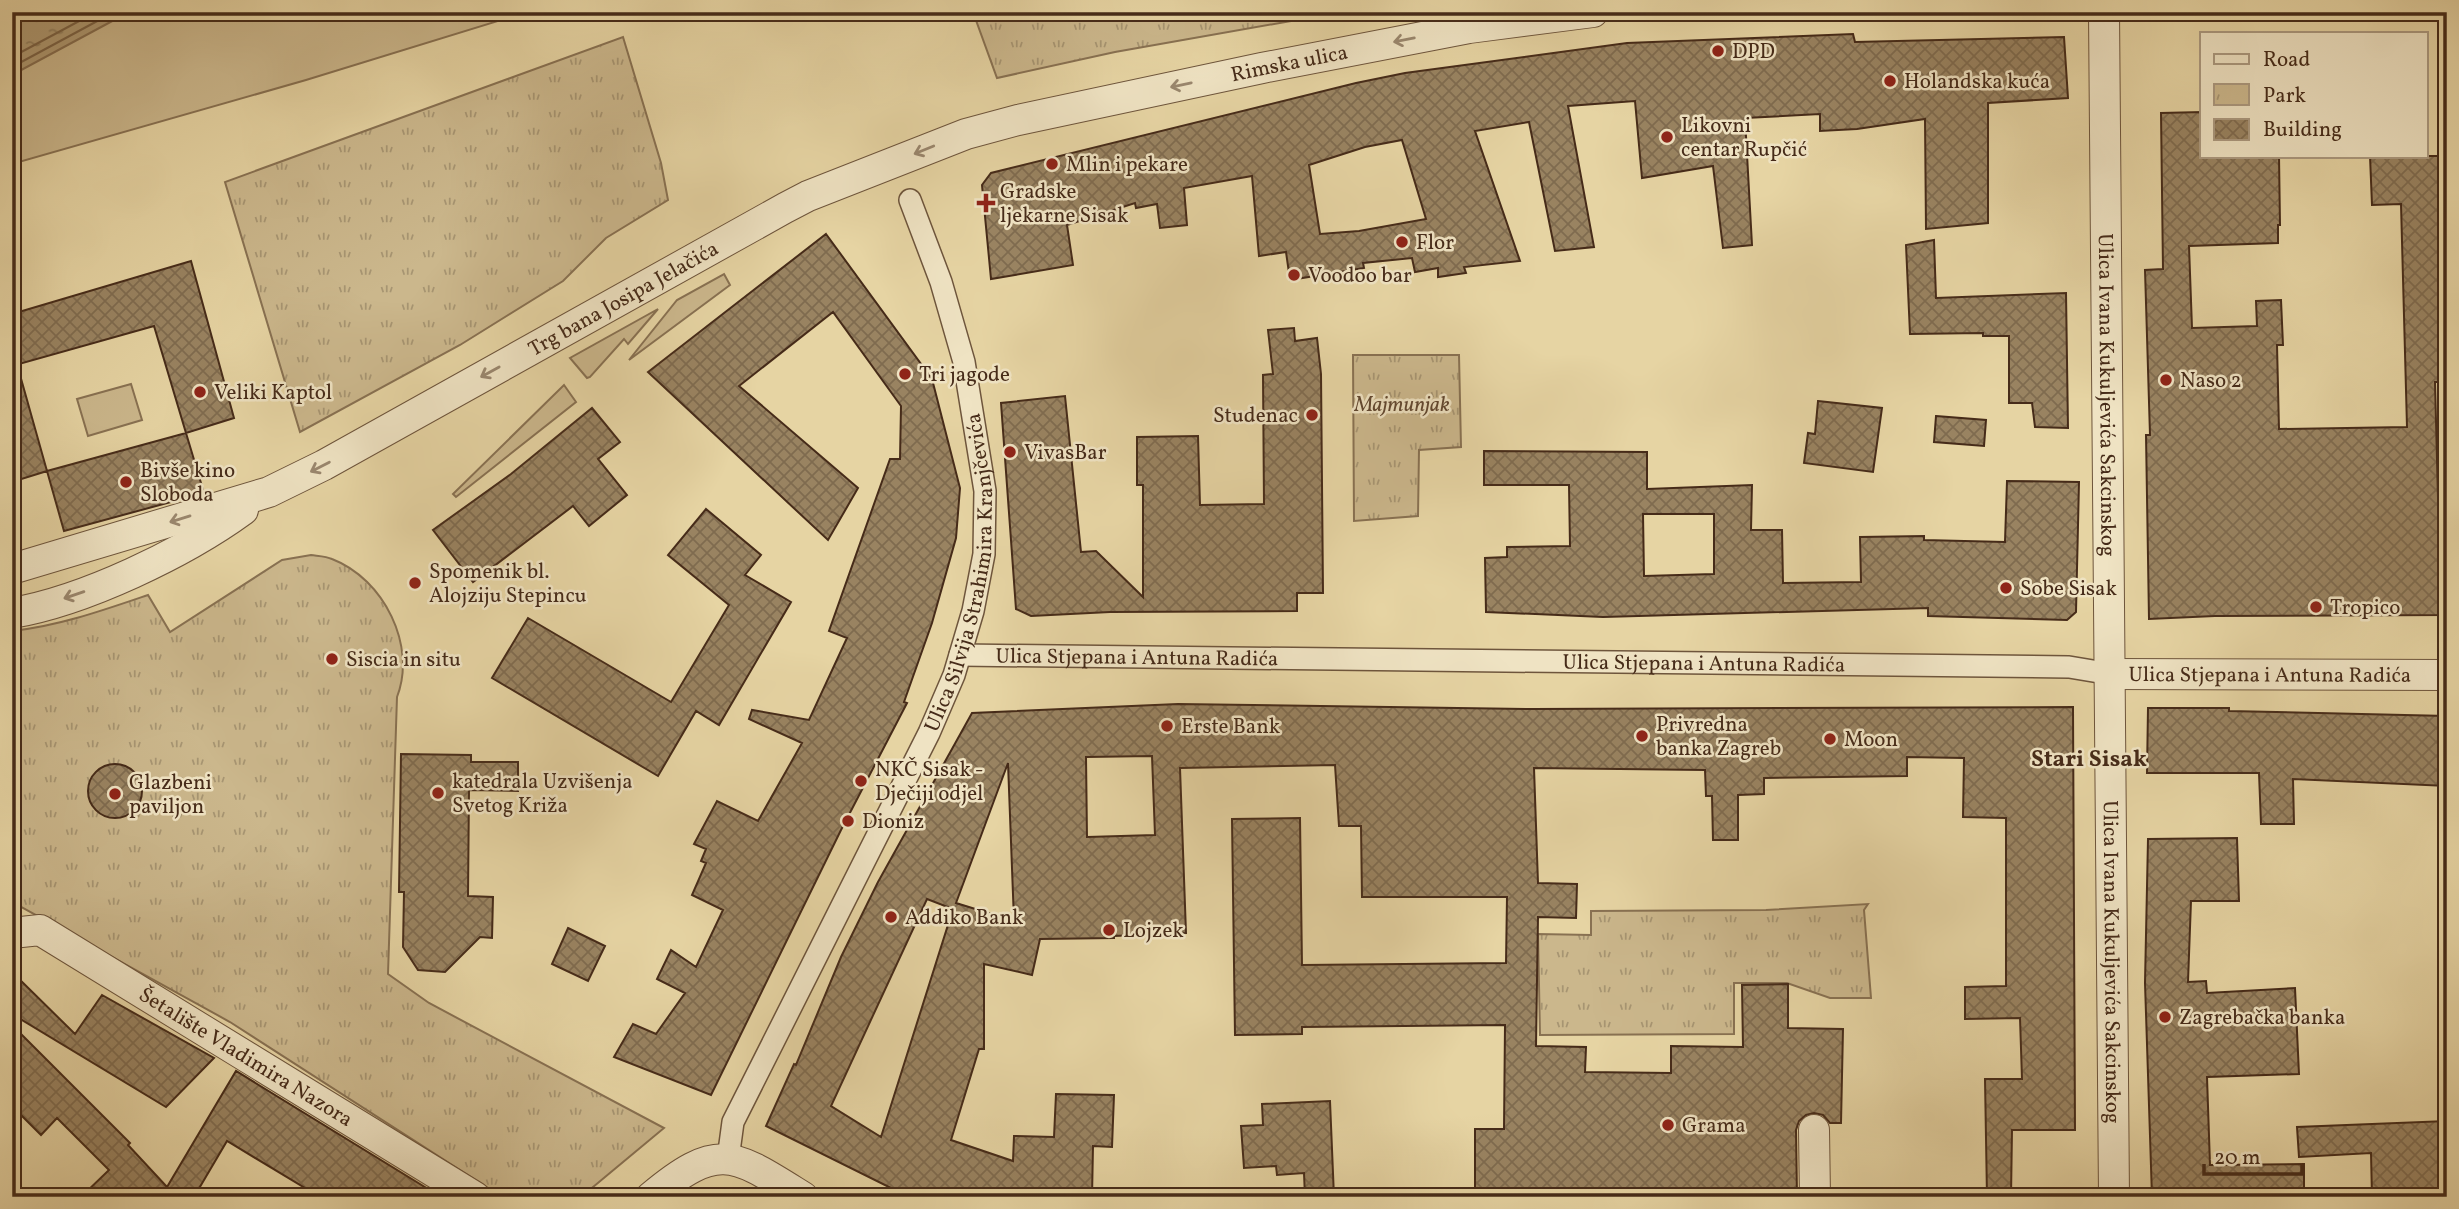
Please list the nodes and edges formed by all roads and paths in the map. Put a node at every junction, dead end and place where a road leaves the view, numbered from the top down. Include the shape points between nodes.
1 (1593, 12) edge
2 (2104, 12) edge
3 (989, 128) joint
4 (910, 200) dead end
5 (269, 492) junction
6 (12, 569) edge
7 (12, 613) edge
8 (960, 655) junction
9 (2111, 674) junction
10 (2447, 675) edge
11 (12, 933) edge
12 (1814, 1130) dead end
13 (728, 1159) junction
14 (475, 1197) edge
15 (651, 1197) edge
16 (803, 1197) edge
17 (1815, 1197) edge
18 (2114, 1197) edge

1 -> 3 street, Rimska ulica via 1456,30
2 - 9 street, Ulica Ivana Kukuljevića Sakcinskog
3 -> 5 street, Trg bana Josipa Jelačića via 808,196
4 - 8 street, Ulica Silvija Strahimira Kranjčevića via 964,362 985,491 984,554
5 -> 6 street, Trg bana Josipa Jelačića
5 -> 7 street, Trg bana Josipa Jelačića via 199,539 135,572
8 - 9 street, Ulica Stjepana i Antuna Radića via 2069,667
8 - 13 street, Ulica Silvija Strahimira Kranjčevića via 929,733 733,1122
9 - 10 street, Ulica Stjepana i Antuna Radića
9 - 18 street, Ulica Ivana Kukuljevića Sakcinskog
11 - 14 street, Šetalište Vladimira Nazora via 40,930
12 - 17 street
13 - 15 street via 696,1164
13 - 16 street via 756,1167

